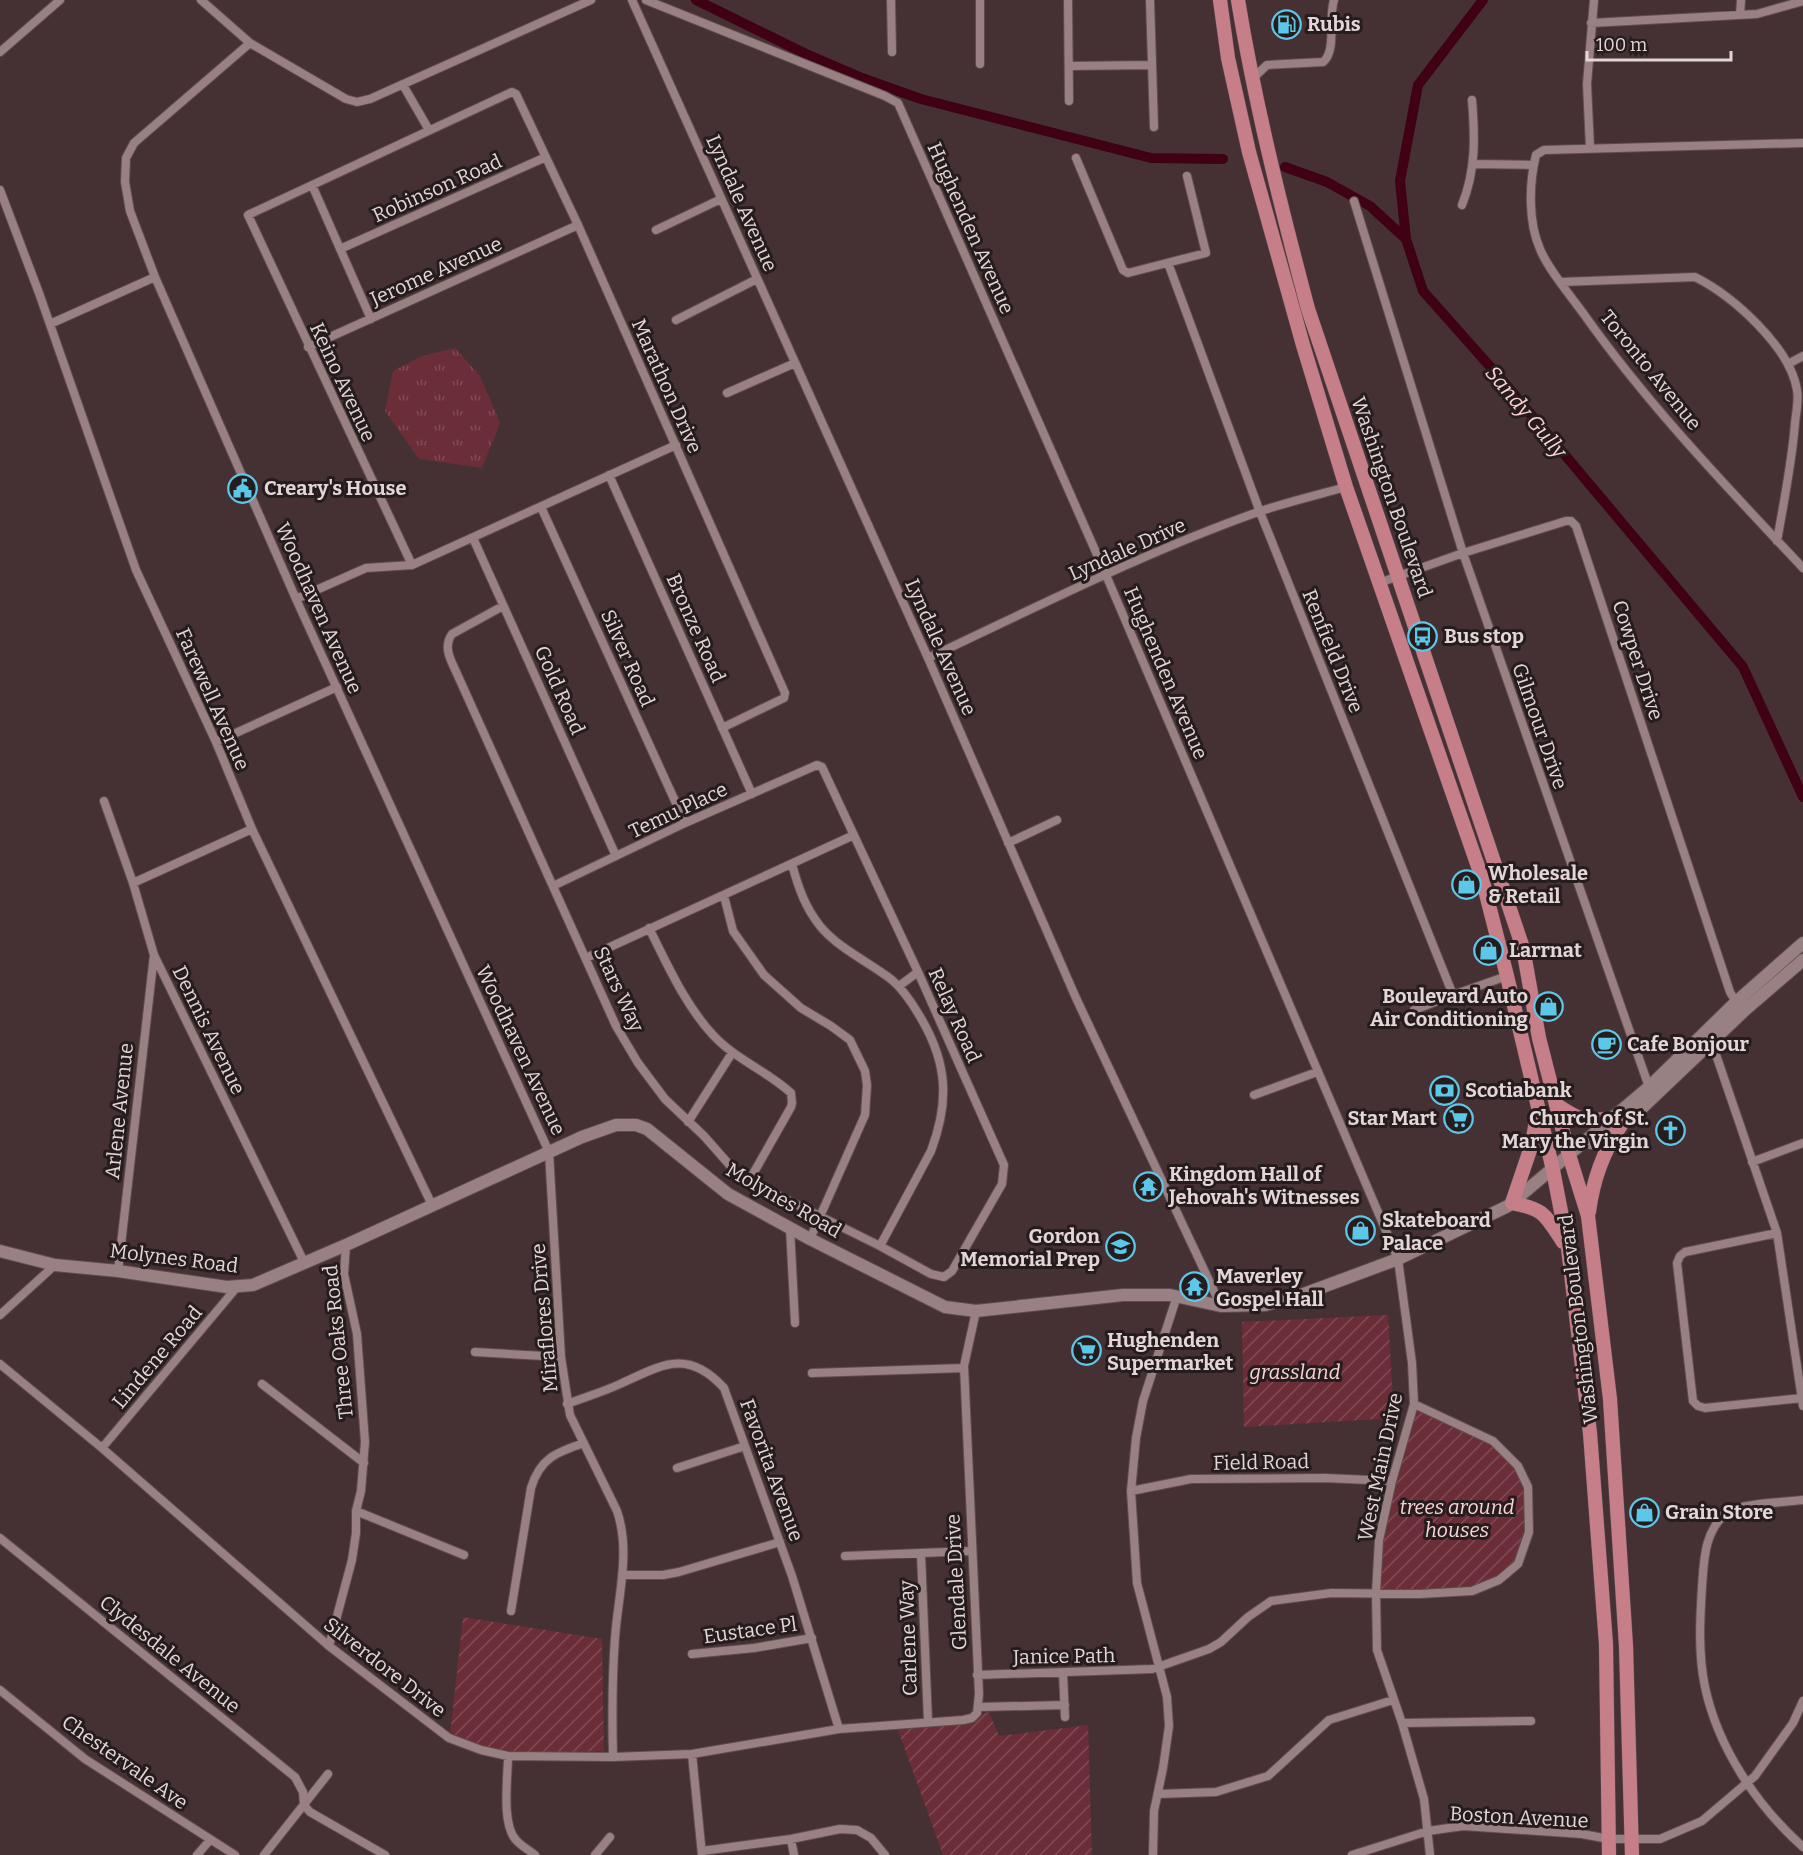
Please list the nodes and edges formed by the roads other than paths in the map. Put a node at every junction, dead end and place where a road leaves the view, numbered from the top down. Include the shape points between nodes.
1 (60, 0) edge
2 (201, 0) edge
3 (591, 0) edge
4 (632, 0) edge
5 (646, 0) edge
6 (891, 0) edge
7 (980, 0) edge
8 (1068, 0) edge
9 (1150, 0) edge
10 (1220, 0) edge
11 (1238, 0) edge
12 (1334, 0) edge
13 (1594, 0) edge
14 (1740, 0) edge
15 (1803, 1) edge
16 (1740, 15) junction
17 (1591, 23) junction
18 (249, 43) junction
19 (0, 52) edge
20 (892, 52) dead end
21 (980, 64) dead end
22 (1152, 65) junction
23 (1069, 66) junction
24 (1252, 79) junction
25 (403, 85) junction
26 (512, 92) joint
27 (1472, 100) dead end
28 (1069, 101) dead end
29 (1154, 127) dead end
30 (429, 130) junction
31 (1803, 143) edge
32 (1590, 148) junction
33 (546, 157) junction
34 (1076, 158) dead end
35 (1474, 164) junction
36 (1534, 165) junction
37 (1187, 176) dead end
38 (312, 185) junction
39 (0, 190) edge
40 (721, 199) junction
41 (1354, 201) dead end
42 (1462, 205) dead end
43 (578, 225) junction
44 (657, 230) dead end
45 (340, 249) junction
46 (1168, 263) junction
47 (155, 277) junction
48 (757, 279) junction
49 (1561, 282) junction
50 (371, 319) junction
51 (676, 320) dead end
52 (50, 324) junction
53 (308, 347) junction
54 (1803, 356) edge
55 (795, 363) junction
56 (1788, 364) junction
57 (727, 393) dead end
58 (676, 445) junction
59 (609, 476) junction
60 (1346, 487) junction
61 (541, 507) junction
62 (1260, 512) junction
63 (473, 538) junction
64 (1777, 541) junction
65 (1463, 553) junction
66 (412, 565) junction
67 (1803, 568) edge
68 (1106, 575) junction
69 (1398, 577) junction
70 (1379, 583) junction
71 (296, 599) junction
72 (504, 606) junction
73 (928, 658) junction
74 (337, 687) junction
75 (722, 728) junction
76 (216, 742) junction
77 (817, 765) joint
78 (752, 794) junction
79 (104, 801) dead end
80 (1057, 820) dead end
81 (685, 824) junction
82 (252, 829) junction
83 (854, 835) junction
84 (1008, 843) junction
85 (616, 856) junction
86 (792, 864) junction
87 (133, 883) junction
88 (553, 886) junction
89 (724, 896) junction
90 (648, 928) junction
91 (1803, 943) edge
92 (154, 955) junction
93 (585, 958) junction
94 (1803, 960) edge
95 (918, 972) junction
96 (1507, 976) junction
97 (899, 986) junction
98 (1453, 995) junction
99 (1736, 1002) junction
100 (1414, 1010) dead end
101 (1712, 1043) junction
102 (732, 1053) junction
103 (960, 1066) junction
104 (1317, 1072) junction
105 (943, 1078) junction
106 (1648, 1087) junction
107 (1254, 1095) dead end
108 (1538, 1104) junction
109 (1557, 1105) junction
110 (1616, 1121) junction
111 (688, 1122) junction
112 (1803, 1143) edge
113 (549, 1152) junction
114 (1569, 1155) junction
115 (1752, 1162) junction
116 (1552, 1170) junction
117 (749, 1181) junction
118 (1512, 1203) junction
119 (432, 1205) junction
120 (1588, 1216) junction
121 (821, 1217) junction
122 (790, 1228) junction
123 (1777, 1233) junction
124 (810, 1239) junction
125 (346, 1245) junction
126 (880, 1246) junction
127 (1568, 1248) junction
128 (0, 1251) edge
129 (1398, 1259) junction
130 (305, 1264) junction
131 (55, 1265) junction
132 (118, 1271) junction
133 (944, 1277) joint
134 (237, 1287) junction
135 (1177, 1296) junction
136 (1221, 1306) junction
137 (976, 1311) junction
138 (0, 1316) edge
139 (795, 1323) dead end
140 (475, 1352) dead end
141 (561, 1357) junction
142 (0, 1364) edge
143 (964, 1368) junction
144 (812, 1373) dead end
145 (262, 1384) dead end
146 (1802, 1402) edge
147 (567, 1404) junction
148 (1414, 1404) junction
149 (584, 1443) junction
150 (745, 1446) junction
151 (102, 1448) junction
152 (363, 1463) junction
153 (677, 1468) dead end
154 (1392, 1481) junction
155 (1131, 1491) junction
156 (1803, 1500) edge
157 (356, 1511) junction
158 (0, 1538) edge
159 (780, 1542) junction
160 (971, 1551) junction
161 (921, 1554) junction
162 (465, 1555) dead end
163 (845, 1556) dead end
164 (622, 1575) junction
165 (1376, 1593) junction
166 (511, 1611) dead end
167 (812, 1638) junction
168 (329, 1646) junction
169 (692, 1654) dead end
170 (1155, 1668) junction
171 (1063, 1672) junction
172 (977, 1675) junction
173 (0, 1690) edge
174 (1393, 1700) junction
175 (1803, 1701) edge
176 (1065, 1704) junction
177 (979, 1707) junction
178 (1065, 1717) dead end
179 (1531, 1720) dead end
180 (928, 1721) junction
181 (1402, 1723) junction
182 (840, 1729) junction
183 (692, 1754) junction
184 (508, 1756) junction
185 (613, 1757) junction
186 (327, 1774) dead end
187 (1746, 1784) junction
188 (1158, 1794) junction
189 (304, 1805) junction
190 (1428, 1831) junction
191 (610, 1838) dead end
192 (791, 1839) junction
193 (1609, 1839) junction
194 (1632, 1839) junction
195 (210, 1840) junction
196 (1803, 1847) edge
197 (702, 1853) edge
198 (197, 1855) edge
199 (235, 1855) edge
200 (264, 1855) edge
201 (385, 1855) edge
202 (535, 1855) edge
203 (595, 1855) edge
204 (794, 1855) edge
205 (885, 1855) edge
206 (1153, 1855) edge
207 (1352, 1855) edge
208 (1430, 1855) edge
209 (1609, 1855) edge
210 (1632, 1855) edge

1 - 19 street
2 - 18 street
3 - 25 street
4 - 40 street, Lyndale Avenue
5 - 68 street, Hughenden Avenue via 898,103
6 - 20 street
7 - 21 street
8 - 23 street
9 - 22 street
10 - 60 highway, Washington Boulevard via 1228,58 1253,168
11 - 24 highway, Washington Boulevard
12 - 24 street via 1326,60 1267,65
13 - 17 street
14 - 16 street
15 - 16 street via 1777,10
16 - 17 street
17 - 32 street via 1587,84
18 - 25 street via 346,99 370,99
18 - 47 street, Woodhaven Avenue via 134,143 126,158 130,211
22 - 23 street
22 - 29 street
23 - 28 street
24 - 69 highway, Washington Boulevard via 1308,309
25 - 30 street
26 - 30 street, Keino Avenue
26 - 33 street, Marathon Drive
27 - 35 street
30 - 38 street, Keino Avenue
31 - 32 street
32 - 36 street via 1544,150 1536,155
33 - 43 street, Marathon Drive
33 - 45 street, Robinson Road
34 - 46 street via 1123,270 1128,273
35 - 36 street
35 - 42 street
36 - 49 street, Toronto Avenue via 1533,226 1540,250
37 - 46 street via 1206,253
38 - 45 street
38 - 53 street, Keino Avenue via 248,215
39 - 52 street, Farewell Avenue
40 - 44 street
40 - 48 street, Lyndale Avenue
41 - 65 street, Gilmour Drive
43 - 50 street, Jerome Avenue
43 - 58 street, Marathon Drive
45 - 50 street
46 - 62 street, Renfield Drive
47 - 52 street
47 - 71 street, Woodhaven Avenue
48 - 51 street
48 - 55 street, Lyndale Avenue
49 - 56 street via 1695,277 1757,324
49 - 64 street, Toronto Avenue via 1630,375
50 - 53 street, Jerome Avenue
52 - 76 street, Farewell Avenue via 136,570
53 - 66 street, Keino Avenue
54 - 56 street
55 - 57 street
55 - 73 street, Lyndale Avenue
56 - 64 street via 1797,391 1796,414
58 - 59 street
58 - 75 street, Marathon Drive via 785,696
59 - 61 street
59 - 75 street, Bronze Road
60 - 62 street, Lyndale Drive
60 - 70 highway, Washington Boulevard
61 - 63 street
61 - 81 street, Silver Road
62 - 68 street, Lyndale Drive
62 - 98 street, Renfield Drive
63 - 66 street
63 - 72 street, Gold Road
64 - 67 street, Toronto Avenue
65 - 69 street, Cowper Drive
65 - 99 street, Cowper Drive via 1566,520 1576,526
65 - 106 street, Gilmour Drive
66 - 71 street via 366,568
68 - 73 street, Lyndale Drive
68 - 104 street, Hughenden Avenue
69 - 70 street, Cowper Drive
69 - 109 highway, Washington Boulevard via 1523,948 1539,1038
70 - 96 highway, Washington Boulevard via 1482,878
71 - 74 street, Woodhaven Avenue
72 - 85 street, Gold Road
72 - 88 street, Stars Way via 452,634 447,647
73 - 84 street, Lyndale Avenue
74 - 76 street
74 - 113 street, Woodhaven Avenue
75 - 78 street, Bronze Road
76 - 82 street, Farewell Avenue
77 - 78 street, Temu Place
77 - 83 street, Relay Road via 822,767
78 - 81 street, Temu Place
79 - 87 street, Dennis Avenue
80 - 84 street
81 - 85 street, Temu Place
82 - 87 street
82 - 119 street, Farewell Avenue
83 - 86 street
83 - 95 street, Relay Road
84 - 136 street, Lyndale Avenue via 1076,998
85 - 88 street, Temu Place
86 - 89 street
86 - 97 street via 800,894 821,928
87 - 92 street, Dennis Avenue
88 - 93 street, Stars Way
89 - 90 street
89 - 121 street via 733,931 764,975 801,1008 850,1040 865,1071 866,1115
90 - 93 street
90 - 102 street via 696,1014
91 - 99 main road, Molynes Road
92 - 130 street, Dennis Avenue
92 - 132 street, Arlene Avenue
93 - 111 street, Stars Way via 638,1064
94 - 101 main road, Molynes Road
95 - 97 street
95 - 103 street, Relay Road
96 - 98 street
96 - 108 highway, Washington Boulevard
97 - 105 street via 928,1030
98 - 100 street
99 - 106 main road, Molynes Road
101 - 110 main road, Molynes Road
101 - 115 street
102 - 111 street
102 - 117 street via 792,1097
103 - 105 street
103 - 133 street, Relay Road via 1004,1170 1002,1184 952,1271
104 - 107 street
104 - 129 street, Hughenden Avenue
105 - 126 street via 940,1122 931,1151
106 - 110 main road, Molynes Road
108 - 116 highway, Washington Boulevard
108 - 118 highway via 1532,1144
109 - 110 highway via 1578,1119
109 - 114 highway, Washington Boulevard
110 - 114 main road, Molynes Road
110 - 120 highway via 1600,1163
111 - 117 street, Stars Way
112 - 115 street
113 - 119 main road, Molynes Road
113 - 122 main road, Molynes Road via 616,1125 636,1125 647,1129 728,1194
113 - 141 street, Miraflores Drive
114 - 116 main road, Molynes Road
114 - 120 highway, Washington Boulevard
115 - 123 street
116 - 118 main road, Molynes Road
116 - 127 highway, Washington Boulevard
117 - 121 street, Stars Way
118 - 127 highway via 1541,1212
118 - 129 main road, Molynes Road
119 - 125 main road, Molynes Road
120 - 194 highway, Washington Boulevard via 1610,1400 1626,1646
121 - 124 street
121 - 126 street, Stars Way
122 - 124 main road, Molynes Road
122 - 139 street
123 - 146 street
123 - 146 street via 1680,1256 1677,1263 1693,1401 1705,1408
124 - 137 main road, Molynes Road via 932,1302
125 - 130 main road, Molynes Road
125 - 152 street, Three Oaks Road via 344,1274 360,1365
126 - 133 street, Stars Way
127 - 193 highway, Washington Boulevard via 1590,1433 1606,1644
128 - 131 main road, Molynes Road
129 - 136 main road, Molynes Road via 1265,1305
129 - 148 street, West Main Drive
130 - 134 main road, Molynes Road via 260,1283
131 - 132 main road, Molynes Road
131 - 138 street
132 - 134 main road, Molynes Road
134 - 151 street, Lindene Road
135 - 136 main road, Molynes Road
135 - 137 main road, Molynes Road via 1123,1295
135 - 155 street via 1143,1401
137 - 143 street, Glendale Drive
140 - 141 street
141 - 147 street, Miraflores Drive
142 - 151 street, Silverdore Drive
143 - 144 street
143 - 160 street, Glendale Drive
145 - 152 street
147 - 149 street, Miraflores Drive
147 - 150 street, Favorita Avenue via 647,1371 686,1363 699,1367 724,1388
148 - 154 street, West Main Drive
148 - 165 street, Janice Path via 1493,1441 1518,1466 1528,1487 1529,1532 1518,1564 1499,1580 1472,1591
149 - 164 street, Miraflores Drive via 622,1528
149 - 166 street via 562,1450 536,1473
150 - 153 street
150 - 159 street, Favorita Avenue
151 - 168 street, Silverdore Drive
152 - 157 street, Three Oaks Road
154 - 155 street, Field Road via 1191,1479
154 - 165 street, West Main Drive via 1379,1540
155 - 170 street via 1137,1583
156 - 187 street via 1729,1510 1714,1526 1706,1546 1699,1624 1705,1686 1722,1736
157 - 162 street
157 - 168 street, Three Oaks Road via 352,1560
158 - 189 street, Clydesdale Avenue via 295,1777 303,1792
159 - 164 street via 679,1572
159 - 167 street, Favorita Avenue
160 - 161 street
160 - 172 street, Glendale Drive
161 - 163 street
161 - 180 street, Carlene Way
164 - 185 street, Miraflores Drive via 613,1671
165 - 170 street, Janice Path via 1271,1600 1221,1642 1198,1655
165 - 174 street, West Main Drive via 1377,1650
167 - 169 street, Eustace Pl
167 - 182 street, Favorita Avenue
168 - 184 street, Silverdore Drive via 449,1738
170 - 171 street, Janice Path
170 - 188 street via 1167,1697 1169,1726
171 - 172 street, Janice Path
171 - 176 street
172 - 177 street, Glendale Drive
173 - 195 street, Chestervale Ave via 84,1759
174 - 181 street, West Main Drive
174 - 188 street via 1329,1720 1268,1776 1216,1792
175 - 187 street, Boston Avenue via 1793,1723
176 - 177 street
176 - 178 street
177 - 180 street via 972,1718
179 - 181 street
180 - 182 street
181 - 190 street, West Main Drive via 1424,1799
182 - 183 street, Silverdore Drive
183 - 185 street, Silverdore Drive
183 - 197 street
184 - 185 street, Silverdore Drive
184 - 202 street via 507,1820 515,1839
186 - 189 street
187 - 194 street, Boston Avenue via 1702,1821 1660,1839
187 - 196 street
188 - 206 street
189 - 200 street
189 - 201 street
190 - 193 street, Boston Avenue via 1462,1826
190 - 207 street, Boston Avenue
190 - 208 street, West Main Drive
191 - 203 street
192 - 197 street
192 - 204 street
192 - 205 street via 856,1830 871,1838
193 - 194 street, Boston Avenue
193 - 209 highway, Washington Boulevard
194 - 210 highway, Washington Boulevard
195 - 198 street
195 - 199 street, Chestervale Ave

